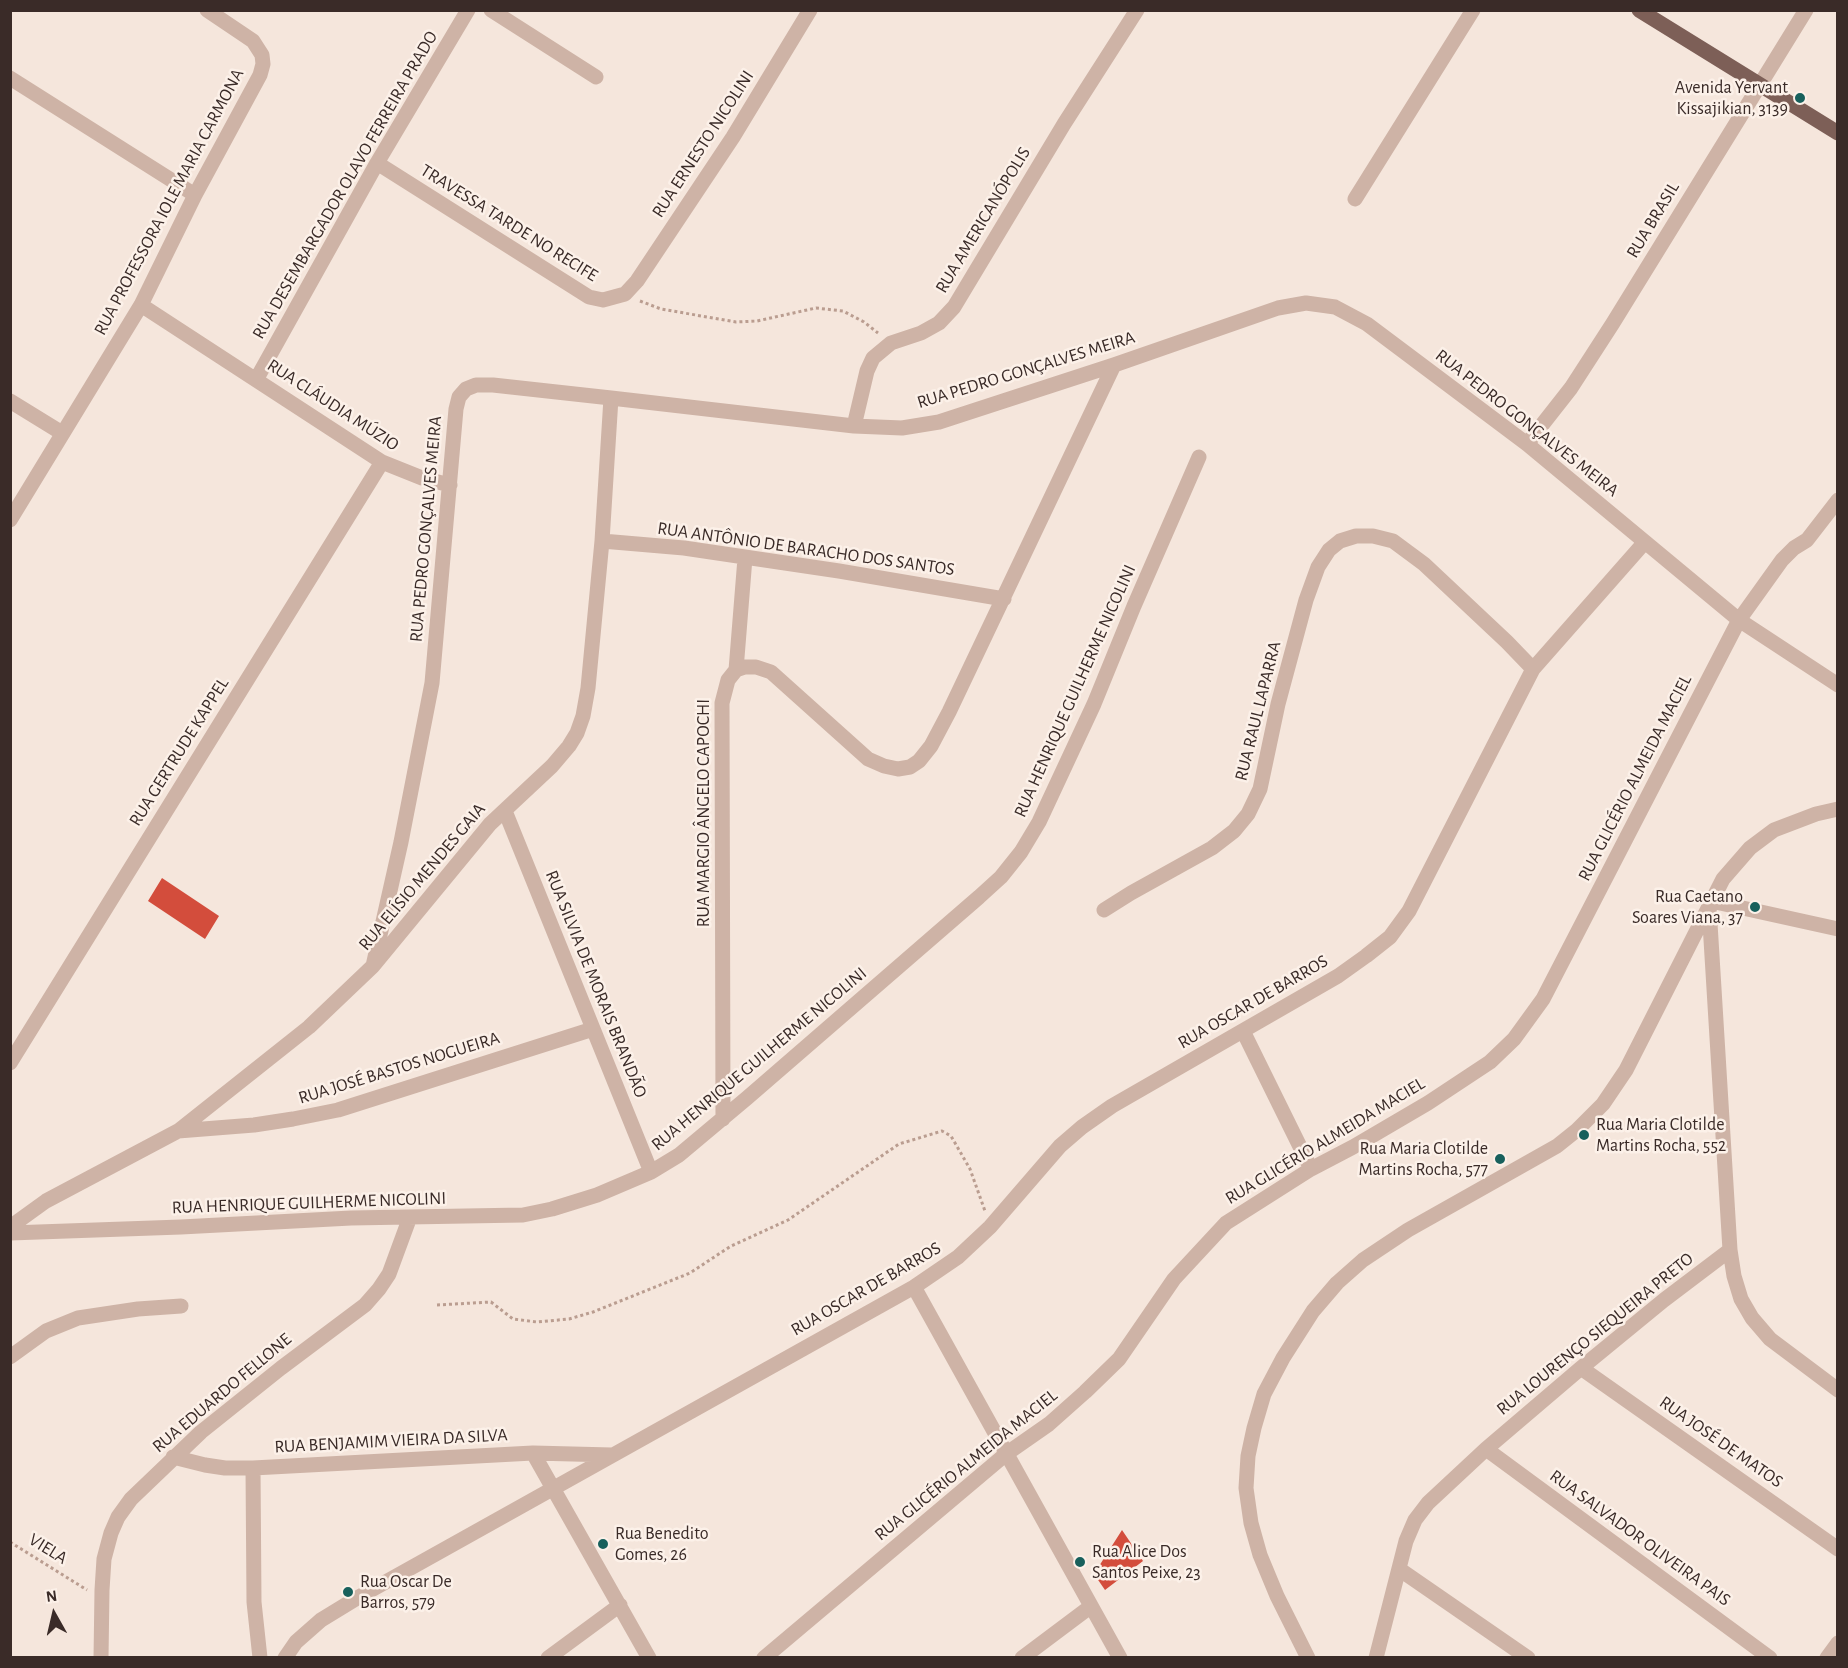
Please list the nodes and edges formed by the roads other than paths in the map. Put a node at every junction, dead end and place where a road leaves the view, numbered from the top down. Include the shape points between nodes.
1 (207, 10) edge
2 (468, 10) edge
3 (491, 10) edge
4 (810, 10) edge
5 (1137, 10) edge
6 (1473, 10) edge
7 (1639, 10) edge
8 (1806, 10) edge
9 (596, 77) dead end
10 (10, 78) edge
11 (1759, 84) junction
12 (1838, 133) edge
13 (377, 163) junction
14 (195, 195) junction
15 (1355, 199) dead end
16 (625, 294) joint
17 (141, 305) junction
18 (1114, 365) junction
19 (256, 380) junction
20 (611, 398) junction
21 (10, 402) edge
22 (854, 426) junction
23 (62, 434) junction
24 (1527, 444) junction
25 (1199, 457) dead end
26 (382, 462) junction
27 (450, 485) junction
28 (1838, 500) edge
29 (10, 520) edge
30 (602, 541) junction
31 (1644, 543) junction
32 (745, 558) junction
33 (1004, 599) junction
34 (1739, 620) junction
35 (1533, 669) junction
36 (736, 670) junction
37 (1838, 685) edge
38 (1838, 809) edge
39 (505, 810) junction
40 (1710, 903) junction
41 (1104, 910) dead end
42 (1838, 929) edge
43 (373, 966) junction
44 (593, 1029) junction
45 (1243, 1031) junction
46 (10, 1063) edge
47 (723, 1119) junction
48 (177, 1131) junction
49 (1311, 1169) junction
50 (651, 1172) junction
51 (410, 1217) junction
52 (10, 1227) edge
53 (10, 1233) edge
54 (1730, 1250) junction
55 (914, 1287) junction
56 (181, 1306) dead end
57 (10, 1357) edge
58 (1581, 1368) junction
59 (1838, 1390) edge
60 (1486, 1449) junction
61 (533, 1453) junction
62 (1006, 1454) junction
63 (612, 1455) junction
64 (173, 1457) junction
65 (252, 1468) junction
66 (552, 1489) junction
67 (1838, 1549) edge
68 (1399, 1569) junction
69 (620, 1605) junction
70 (1090, 1607) junction
71 (1838, 1643) edge
72 (101, 1658) edge
73 (260, 1658) edge
74 (285, 1658) edge
75 (548, 1658) edge
76 (649, 1658) edge
77 (764, 1658) edge
78 (1022, 1658) edge
79 (1120, 1658) edge
80 (1308, 1658) edge
81 (1376, 1658) edge
82 (1527, 1658) edge
83 (1770, 1658) edge
84 (1827, 1658) edge

1 - 14 street, RUA PROFESSORA IOLE MARIA CARMONA via 253,41 264,64
2 - 13 street, RUA DESEMBARGADOR OLAVO FERREIRA PRADO
3 - 9 street
4 - 16 street, RUA ERNESTO NICOLINI via 733,137
5 - 22 street, RUA AMERICANÓPOLIS via 954,307 939,323 891,343 873,358
6 - 15 street
7 - 11 main road
8 - 11 street, RUA BRASIL
10 - 14 street
11 - 12 main road
11 - 24 street, RUA BRASIL via 1613,323 1571,388
13 - 16 street, TRAVESSA TARDE NO RECIFE via 589,297 603,300
13 - 19 street, RUA DESEMBARGADOR OLAVO FERREIRA PRADO
14 - 17 street, RUA PROFESSORA IOLE MARIA CARMONA
17 - 19 street, RUA CLÁUDIA MÚZIO
17 - 23 street, RUA PROFESSORA IOLE MARIA CARMONA
18 - 22 street, RUA PEDRO GONÇALVES MEIRA via 939,422 902,428
18 - 24 street, RUA PEDRO GONÇALVES MEIRA via 1278,308 1306,303 1335,307 1367,324
18 - 33 street
19 - 26 street, RUA CLÁUDIA MÚZIO
20 - 22 street, RUA PEDRO GONÇALVES MEIRA
20 - 27 street, RUA PEDRO GONÇALVES MEIRA via 493,385 466,389 456,409
20 - 30 street, RUA ELÍSIO MENDES GAIA
21 - 23 street
23 - 29 street, RUA PROFESSORA IOLE MARIA CARMONA
24 - 31 street, RUA PEDRO GONÇALVES MEIRA
25 - 47 street, RUA HENRIQUE GUILHERME NICOLINI via 1094,704 1021,852 980,897
26 - 27 street, RUA CLÁUDIA MÚZIO
26 - 46 street, RUA GERTRUDE KAPPEL
27 - 43 street, RUA PEDRO GONÇALVES MEIRA via 432,683
28 - 34 street, RUA GLICÉRIO ALMEIDA MACIEL via 1807,540 1782,561
30 - 32 street, RUA ANTÔNIO DE BARACHO DOS SANTOS
30 - 39 street, RUA ELÍSIO MENDES GAIA via 588,688 577,733 552,766
31 - 34 street, RUA PEDRO GONÇALVES MEIRA
31 - 35 street, RUA OSCAR DE BARROS
32 - 33 street, RUA ANTÔNIO DE BARACHO DOS SANTOS
32 - 36 street, RUA MARGIO ÂNGELO CAPOCHI
33 - 36 street via 932,746 910,767 898,769 868,759 771,672 756,667
34 - 37 street, RUA PEDRO GONÇALVES MEIRA
34 - 49 street, RUA GLICÉRIO ALMEIDA MACIEL via 1543,999 1514,1039 1490,1062 1428,1103
35 - 41 street, RUA RAUL LAPARRA via 1424,564 1393,541 1372,536 1340,541 1318,567 1306,600 1260,789 1248,814 1212,848
35 - 45 street, RUA OSCAR DE BARROS via 1409,911 1390,937 1338,976
36 - 47 street, RUA MARGIO ÂNGELO CAPOCHI via 728,680 722,704
38 - 40 street via 1774,830 1750,848 1723,879
39 - 43 street, RUA ELÍSIO MENDES GAIA
39 - 44 street, RUA SILVIA DE MORAIS BRANDÃO
40 - 42 street
40 - 54 street
40 - 80 street via 1626,1070 1603,1104 1557,1146 1408,1230 1363,1260 1313,1311 1268,1385 1248,1456 1246,1488 1251,1523 1277,1596
43 - 48 street, RUA ELÍSIO MENDES GAIA via 309,1027
44 - 48 street, RUA JOSÉ BASTOS NOGUEIRA via 338,1110 254,1125
44 - 50 street, RUA SILVIA DE MORAIS BRANDÃO
45 - 49 street
45 - 55 street, RUA OSCAR DE BARROS via 1082,1127 1060,1146 990,1227 958,1257
47 - 50 street, RUA HENRIQUE GUILHERME NICOLINI
48 - 52 street, RUA ELÍSIO MENDES GAIA via 46,1201
49 - 62 street, RUA GLICÉRIO ALMEIDA MACIEL via 1226,1223 1174,1279 1119,1359 1048,1424
50 - 51 street, RUA HENRIQUE GUILHERME NICOLINI via 597,1195 523,1215
51 - 53 street, RUA HENRIQUE GUILHERME NICOLINI
51 - 64 street, RUA EDUARDO FELLONE via 389,1274 365,1305 250,1392
54 - 58 street, RUA LOURENÇO SIEQUEIRA PRETO
54 - 59 street via 1741,1299 1752,1318 1770,1339
55 - 62 street
55 - 63 street, RUA OSCAR DE BARROS
56 - 57 street via 78,1318 46,1331
58 - 60 street, RUA LOURENÇO SIEQUEIRA PRETO
58 - 67 street, RUA JOSÉ DE MATOS
60 - 68 street, RUA LOURENÇO SIEQUEIRA PRETO via 1415,1520
60 - 83 street, RUA SALVADOR OLIVEIRA PAIS
61 - 63 street, RUA BENJAMIM VIEIRA DA SILVA
61 - 65 street, RUA BENJAMIM VIEIRA DA SILVA
61 - 66 street
62 - 70 street
62 - 77 street, RUA GLICÉRIO ALMEIDA MACIEL
63 - 66 street, RUA OSCAR DE BARROS
64 - 65 street, RUA BENJAMIM VIEIRA DA SILVA via 215,1467
64 - 72 street, RUA EDUARDO FELLONE via 131,1499 111,1533 104,1559
65 - 73 street via 254,1602
66 - 69 street
66 - 74 street, RUA OSCAR DE BARROS via 321,1620 296,1642
68 - 81 street, RUA LOURENÇO SIEQUEIRA PRETO
68 - 82 street
69 - 75 street
69 - 76 street
70 - 78 street
70 - 79 street
71 - 84 street

